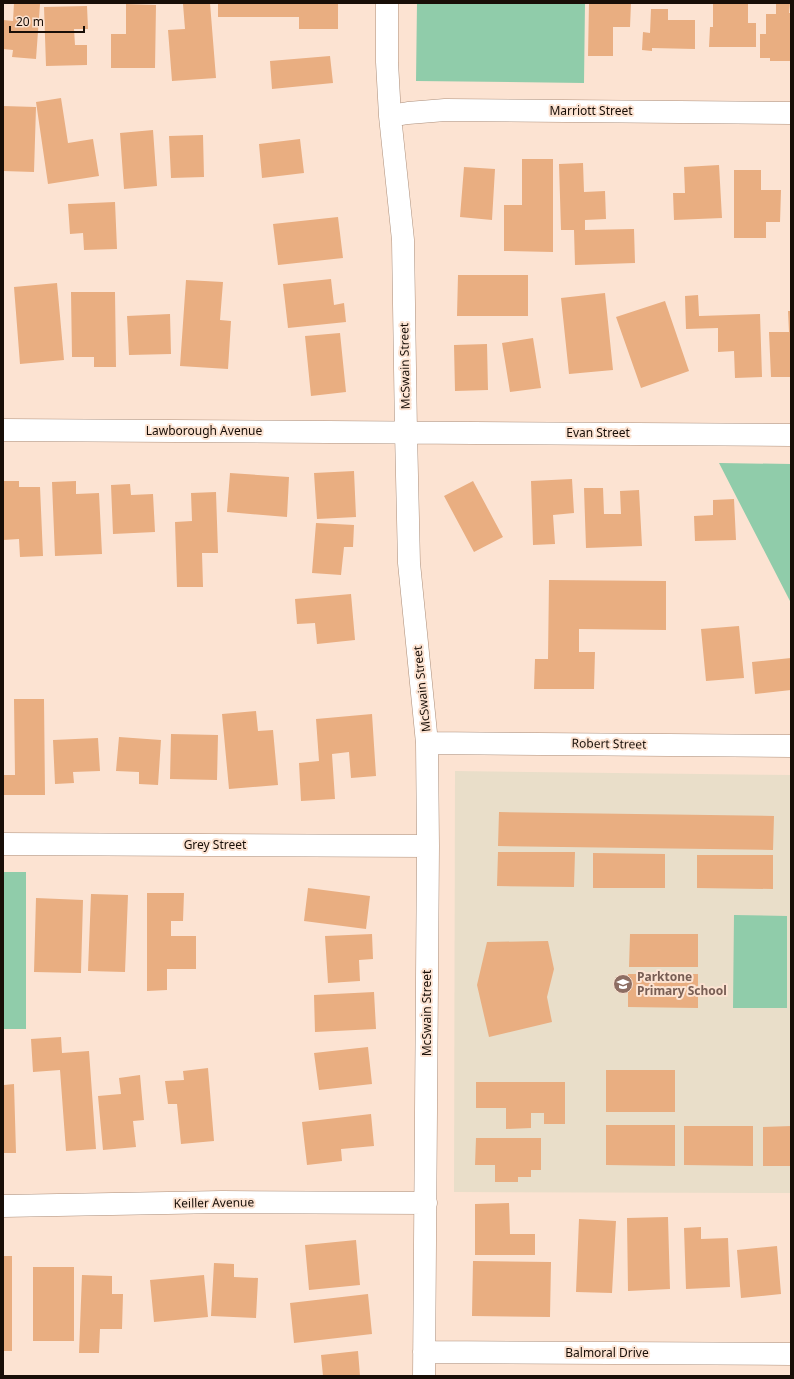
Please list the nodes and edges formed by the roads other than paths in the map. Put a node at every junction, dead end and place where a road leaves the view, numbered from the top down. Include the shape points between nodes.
1 (387, 3) edge
2 (791, 113) edge
3 (390, 116) junction
4 (3, 430) edge
5 (406, 432) junction
6 (791, 435) edge
7 (427, 743) junction
8 (791, 746) edge
9 (3, 844) edge
10 (428, 846) junction
11 (426, 1203) junction
12 (3, 1206) edge
13 (424, 1352) junction
14 (791, 1354) edge
15 (424, 1376) edge

1 - 3 street, McSwain Street
2 - 3 street, Marriott Street via 445,110
3 - 5 street, McSwain Street via 403,240
4 - 5 street, Lawborough Avenue
5 - 6 street, Evan Street
5 - 7 street, McSwain Street via 409,563
7 - 8 street, Robert Street
7 - 10 street, McSwain Street
9 - 10 street, Grey Street
10 - 11 street, McSwain Street
11 - 12 street, Keiller Avenue via 222,1202
11 - 13 street, McSwain Street
13 - 14 street, Balmoral Drive
13 - 15 street, McSwain Street

